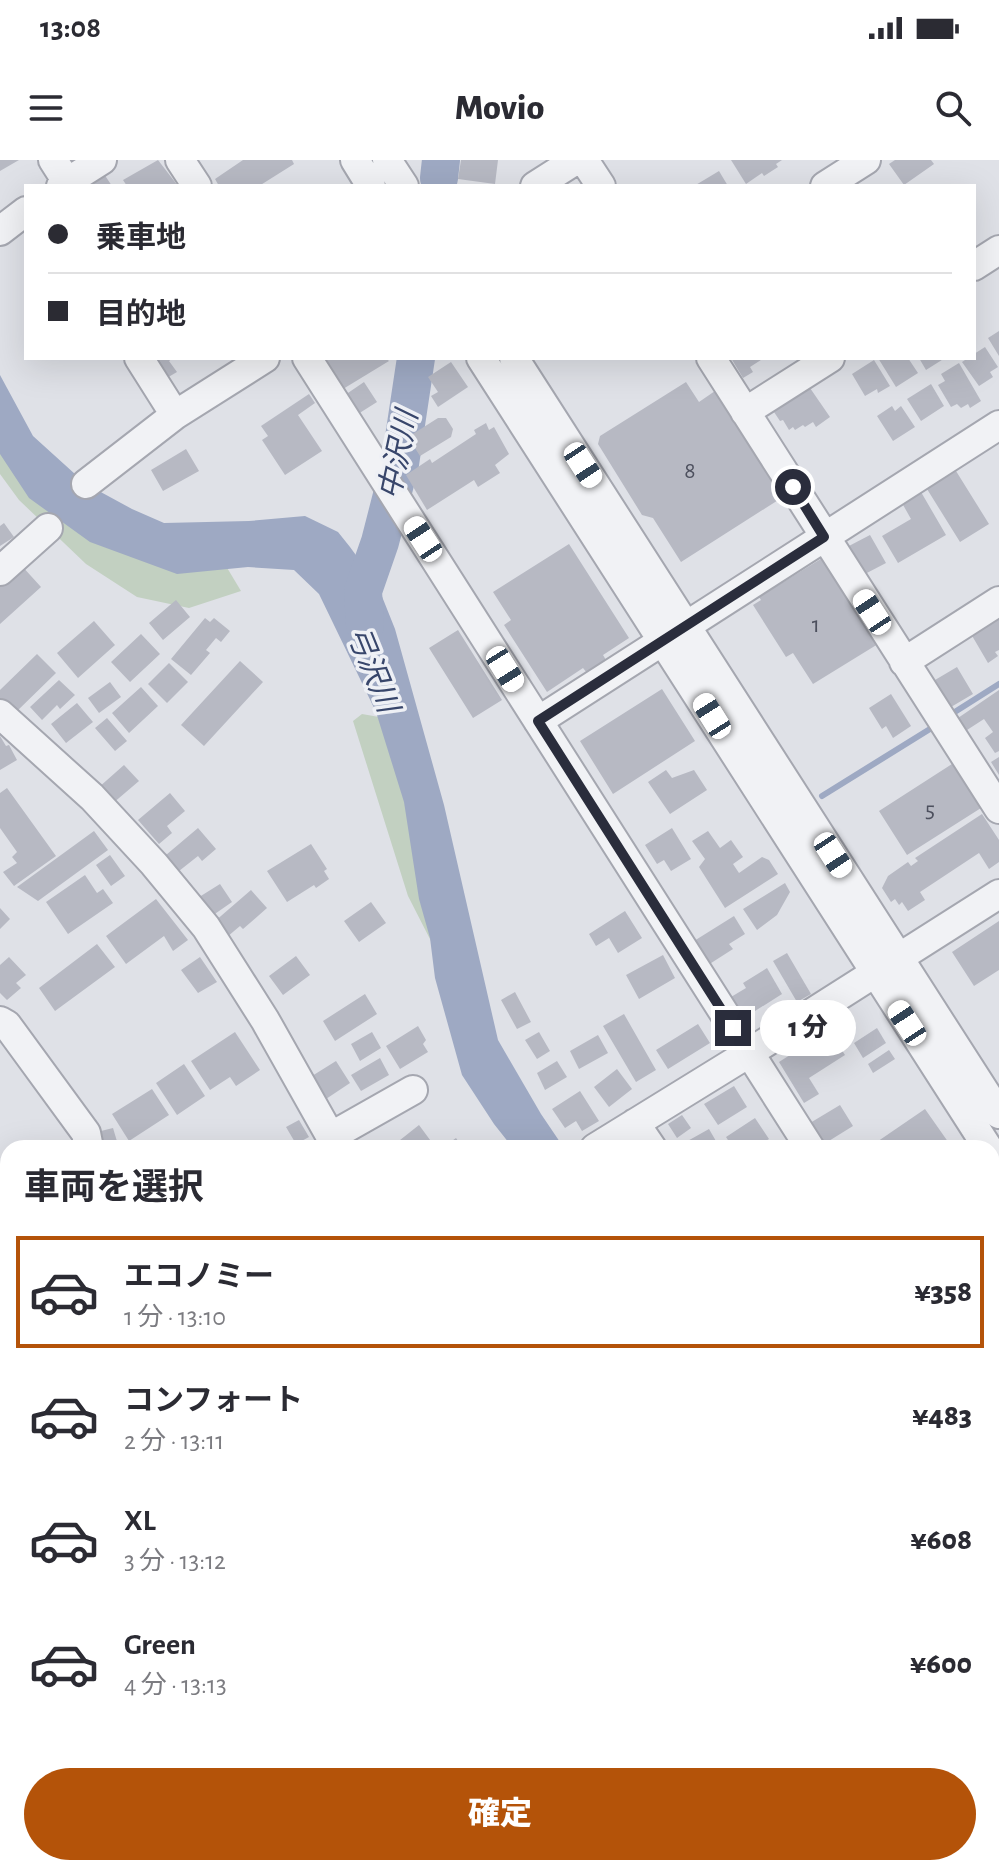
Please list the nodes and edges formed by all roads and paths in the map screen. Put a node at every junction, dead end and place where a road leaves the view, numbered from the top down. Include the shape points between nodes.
1 (102, 160) edge
2 (180, 160) edge
3 (355, 160) edge
4 (387, 160) edge
5 (576, 160) edge
6 (584, 160) edge
7 (866, 160) edge
8 (60, 176) edge
9 (196, 184) edge
10 (370, 184) edge
11 (403, 184) edge
12 (538, 184) edge
13 (600, 184) edge
14 (828, 184) edge
15 (24, 213) edge
16 (0, 231) edge
17 (999, 250) edge
18 (976, 265) edge
19 (140, 360) edge
20 (262, 360) edge
21 (308, 360) edge
22 (482, 360) edge
23 (515, 360) edge
24 (712, 360) edge
25 (827, 360) edge
26 (745, 412) junction
27 (175, 415) junction
28 (999, 425) edge
29 (86, 484) dead end
30 (48, 528) dead end
31 (824, 537) junction
32 (0, 571) edge
33 (999, 601) edge
34 (674, 632) junction
35 (904, 662) junction
36 (0, 714) edge
37 (538, 721) junction
38 (999, 809) edge
39 (999, 894) edge
40 (887, 965) junction
41 (0, 1021) edge
42 (749, 1053) junction
43 (413, 1090) dead end
44 (999, 1114) edge
45 (635, 1123) junction
46 (87, 1140) edge
47 (332, 1140) edge
48 (338, 1140) edge
49 (608, 1140) edge
50 (647, 1140) edge
51 (805, 1140) edge
52 (984, 1140) edge

1 - 8 street
2 - 9 street
3 - 10 street
4 - 11 street
5 - 12 street
6 - 13 street
7 - 14 street
15 - 16 street
17 - 18 street
19 - 27 street
20 - 27 street
21 - 37 street
22 - 34 street
23 - 34 street
24 - 26 street
25 - 26 street
26 - 31 street
27 - 29 street
28 - 31 street
30 - 32 street
31 - 34 street
31 - 35 street
33 - 35 street
34 - 37 street
34 - 40 street
35 - 38 street
36 - 47 street via 92,797 206,927
37 - 42 street
39 - 40 street
40 - 42 street
40 - 44 street
40 - 52 street
41 - 46 street
42 - 45 street
42 - 51 street
43 - 48 street
45 - 49 street
45 - 50 street

